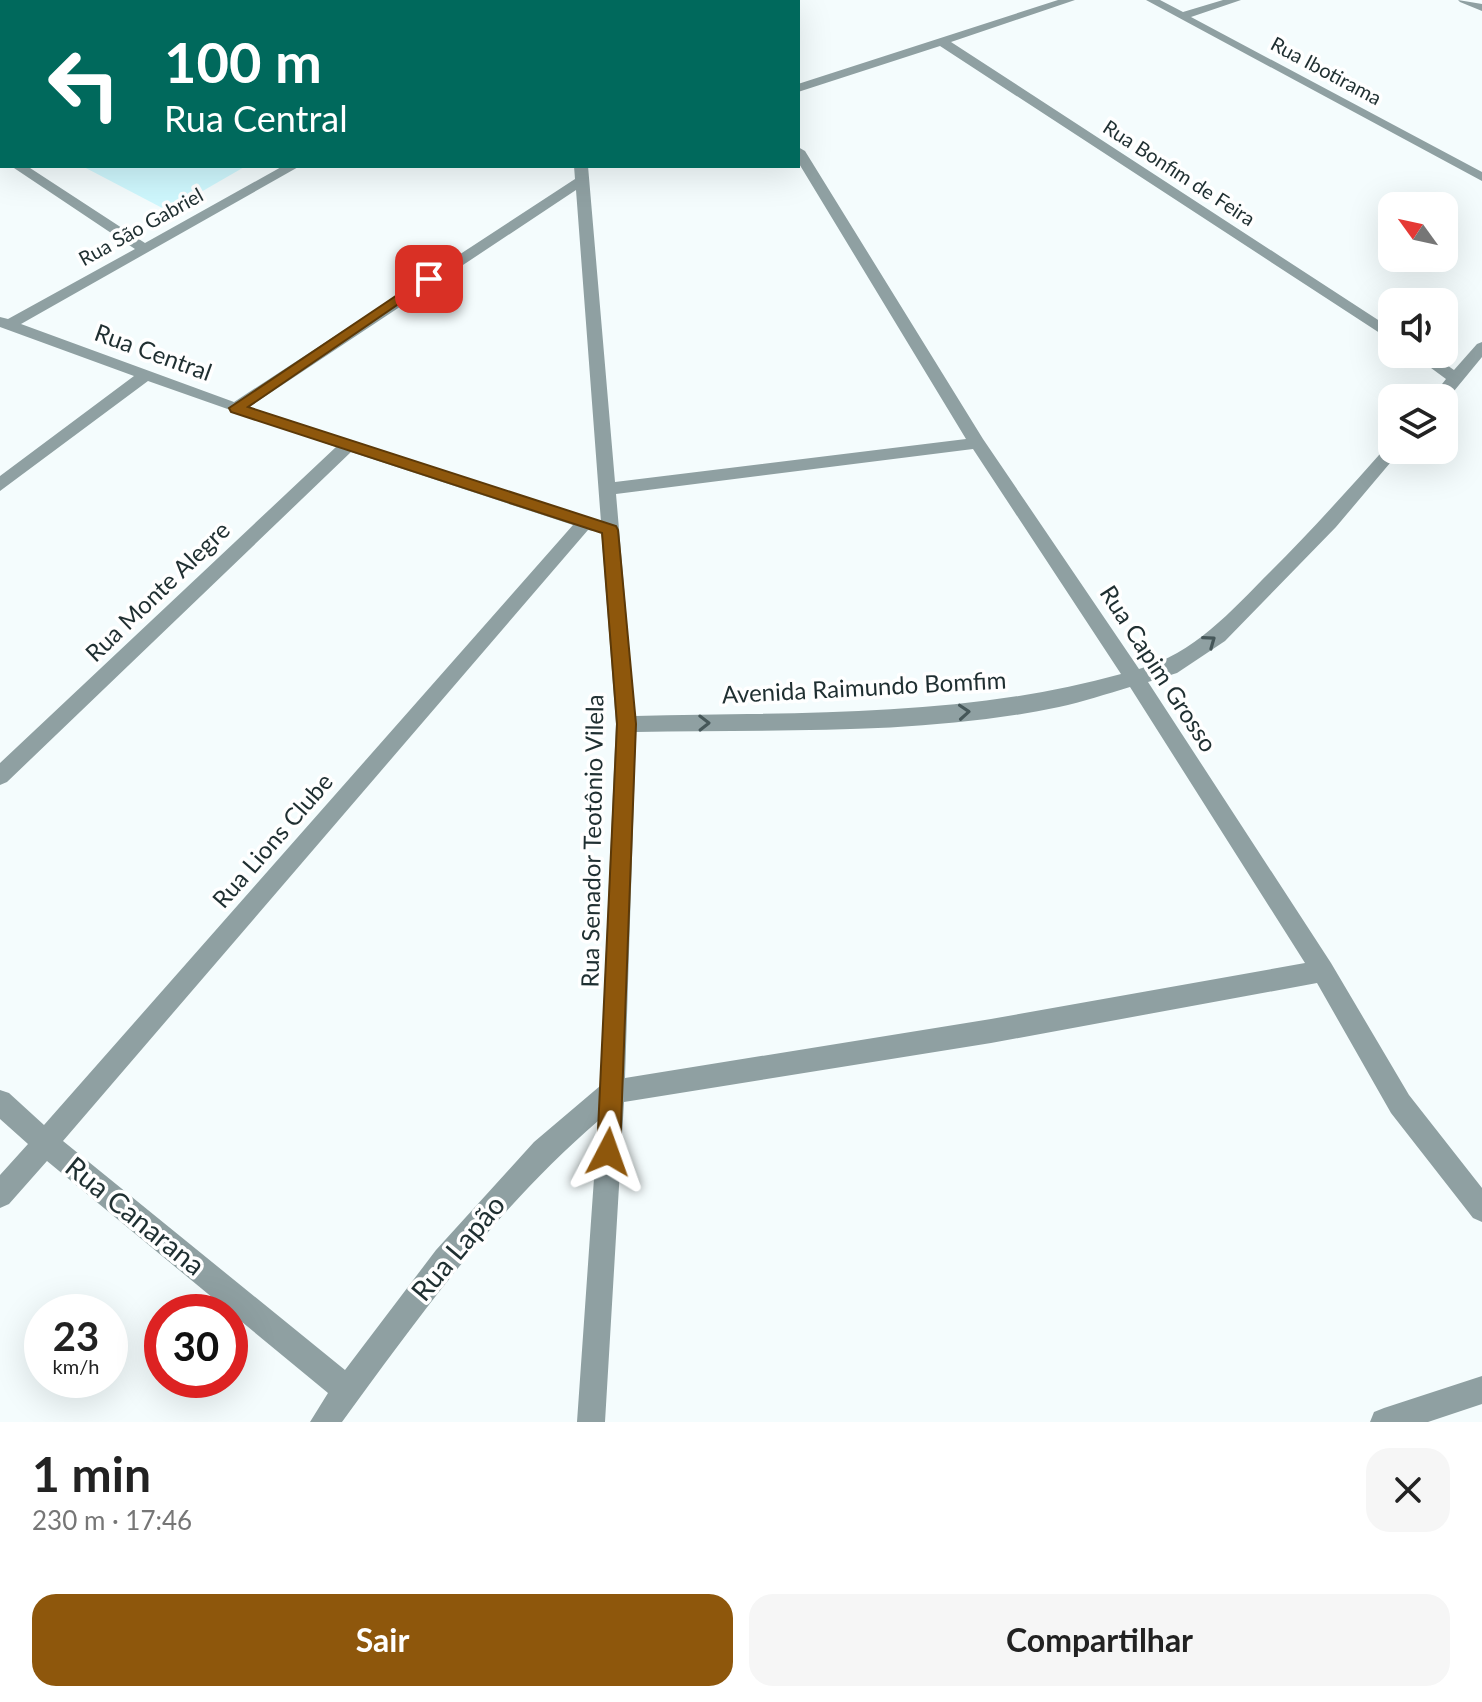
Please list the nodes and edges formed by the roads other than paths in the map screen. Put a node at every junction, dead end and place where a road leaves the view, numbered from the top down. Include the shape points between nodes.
1 (1069, 0) edge
2 (1152, 0) edge
3 (1235, 0) edge
4 (1464, 0) edge
5 (1482, 8) edge
6 (1181, 16) junction
7 (944, 43) junction
8 (800, 87) edge
9 (800, 154) edge
10 (21, 168) edge
11 (289, 168) edge
12 (581, 174) edge
13 (1482, 177) edge
14 (143, 248) junction
15 (4, 323) edge
16 (1378, 327) edge
17 (1482, 347) edge
18 (1441, 368) edge
19 (143, 377) junction
20 (1456, 378) junction
21 (1451, 384) edge
22 (236, 408) junction
23 (350, 443) junction
24 (977, 443) junction
25 (1381, 464) edge
26 (0, 485) edge
27 (606, 489) junction
28 (585, 522) junction
29 (610, 530) junction
30 (1135, 679) junction
31 (626, 724) junction
32 (0, 776) edge
33 (1323, 971) junction
34 (612, 1092) junction
35 (0, 1102) edge
36 (44, 1142) junction
37 (0, 1195) edge
38 (1482, 1209) edge
39 (346, 1389) junction
40 (1482, 1390) edge
41 (324, 1422) edge
42 (591, 1422) edge
43 (1384, 1422) edge

1 - 7 street
2 - 6 street, Rua Ibotirama
3 - 6 street
4 - 5 street
6 - 13 street, Rua Ibotirama
7 - 8 street
7 - 16 street, Rua Bonfim de Feira
9 - 24 street, Rua Capim Grosso
10 - 14 street
11 - 14 street, Rua São Gabriel
12 - 22 street
12 - 27 street, Rua Senador Teotônio Vilela
14 - 15 street, Rua São Gabriel
15 - 19 street, Rua Central
17 - 20 street
18 - 20 street
19 - 22 street, Rua Central
19 - 26 street
20 - 21 street
22 - 23 street, Rua Central
23 - 28 street, Rua Central
23 - 32 street, Rua Monte Alegre
24 - 27 street
24 - 30 street, Rua Capim Grosso
30 -> 25 street, Avenida Raimundo Bomfim via 1170,668 1218,636
27 - 29 street, Rua Senador Teotônio Vilela
28 - 29 street, Rua Central
28 - 36 street, Rua Lions Clube
29 - 31 street, Rua Senador Teotônio Vilela
31 -> 30 street, Avenida Raimundo Bomfim via 989,710
30 - 33 street, Rua Capim Grosso
31 - 34 street, Rua Senador Teotônio Vilela
33 - 34 street
33 - 38 street, Rua Capim Grosso via 1400,1104
34 - 39 street, Rua Lapão via 543,1151 445,1259
34 - 42 street, Rua Senador Teotônio Vilela
35 - 36 street, Rua Canarana
36 - 37 street, Rua Lions Clube
36 - 39 street, Rua Canarana
39 - 41 street, Rua Lapão
40 - 43 street

